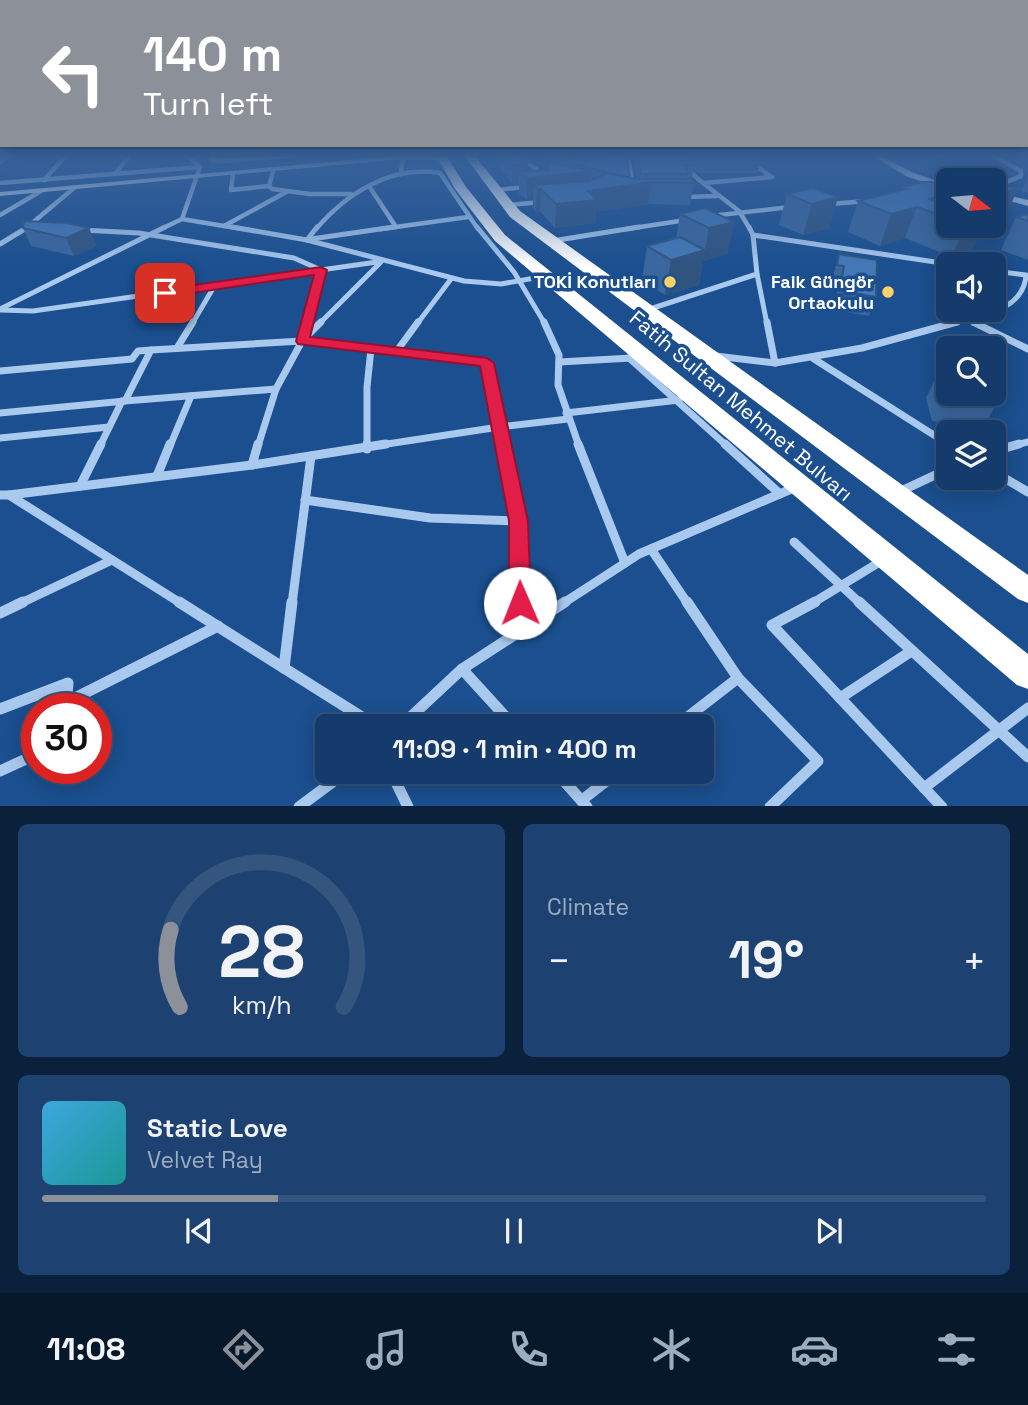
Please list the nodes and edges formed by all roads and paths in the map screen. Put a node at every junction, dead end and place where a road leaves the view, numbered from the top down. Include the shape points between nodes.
1 (38, 193) edge
2 (69, 193) edge
3 (191, 193) edge
4 (285, 193) edge
5 (322, 193) edge
6 (354, 193) edge
7 (373, 193) edge
8 (452, 193) edge
9 (464, 193) edge
10 (498, 193) edge
11 (517, 193) edge
12 (714, 193) edge
13 (351, 194) junction
14 (718, 196) junction
15 (682, 197) edge
16 (502, 198) junction
17 (1006, 200) edge
18 (876, 201) edge
19 (548, 202) edge
20 (821, 205) edge
21 (1028, 205) edge
22 (794, 207) edge
23 (739, 211) junction
24 (1, 213) edge
25 (468, 217) junction
26 (183, 219) junction
27 (45, 223) edge
28 (34, 224) junction
29 (224, 226) junction
30 (396, 227) junction
31 (77, 230) edge
32 (753, 234) junction
33 (149, 236) junction
34 (307, 240) junction
35 (0, 241) edge
36 (552, 241) junction
37 (381, 261) junction
38 (936, 262) edge
39 (321, 270) junction
40 (1006, 272) edge
41 (757, 274) junction
42 (1027, 275) edge
43 (546, 276) junction
44 (450, 279) junction
45 (519, 282) junction
46 (215, 285) junction
47 (1006, 304) edge
48 (0, 309) edge
49 (646, 310) junction
50 (957, 322) edge
51 (973, 322) edge
52 (303, 341) junction
53 (177, 348) junction
54 (371, 349) junction
55 (1028, 349) edge
56 (151, 350) junction
57 (396, 352) junction
58 (706, 354) junction
59 (636, 357) junction
60 (814, 359) junction
61 (559, 362) junction
62 (775, 363) junction
63 (0, 371) edge
64 (276, 389) junction
65 (191, 396) junction
66 (685, 400) junction
67 (123, 401) junction
68 (0, 413) edge
69 (567, 416) junction
70 (109, 427) junction
71 (499, 427) junction
72 (936, 436) edge
73 (0, 438) edge
74 (1028, 442) edge
75 (1006, 448) edge
76 (367, 449) junction
77 (311, 457) junction
78 (252, 465) junction
79 (936, 475) edge
80 (157, 477) junction
81 (1006, 479) edge
82 (80, 486) junction
83 (789, 490) junction
84 (1028, 492) edge
85 (895, 494) junction
86 (4, 495) edge
87 (305, 500) junction
88 (519, 521) junction
89 (794, 542) dead end
90 (651, 550) junction
91 (886, 558) junction
92 (112, 560) junction
93 (625, 564) junction
94 (841, 588) junction
95 (1028, 591) edge
96 (0, 613) edge
97 (218, 626) junction
98 (520, 630) junction
99 (910, 652) junction
100 (284, 668) junction
101 (462, 669) junction
102 (1028, 674) edge
103 (738, 678) junction
104 (44, 693) edge
105 (68, 693) edge
106 (90, 693) edge
107 (840, 698) junction
108 (21, 701) edge
109 (1028, 708) edge
110 (0, 709) edge
111 (357, 714) edge
112 (414, 714) edge
113 (503, 714) edge
114 (692, 714) edge
115 (998, 731) junction
116 (1028, 757) edge
117 (21, 761) edge
118 (0, 771) edge
119 (330, 784) edge
120 (397, 784) edge
121 (567, 784) edge
122 (605, 784) edge
123 (923, 788) junction
124 (585, 803) edge
125 (300, 806) edge
126 (408, 806) edge
127 (771, 806) edge
128 (941, 806) edge

1 - 24 street
2 - 28 street
3 - 26 street
4 - 29 street
5 - 13 street
6 - 13 street
7 - 30 street
8 - 25 street
9 - 43 highway, Fatih Sultan Mehmet Bulvarı via 500,239
10 - 16 highway, Fatih Sultan Mehmet Bulvarı
11 - 16 street
12 - 14 street
13 - 34 street
14 - 15 street
14 - 23 street
16 - 19 street
16 - 36 highway, Fatih Sultan Mehmet Bulvarı via 515,214
17 - 21 street
18 - 20 street
22 - 23 street
23 - 32 street
23 - 36 street
25 - 30 street
25 - 45 street
26 - 29 street
26 - 33 street
27 - 28 street
28 - 35 street
29 - 34 street
30 - 34 street
31 - 33 street
32 - 38 street
32 - 41 street
33 - 39 street via 294,258
33 - 48 street
34 - 37 street
36 - 49 highway, Fatih Sultan Mehmet Bulvarı
37 - 39 street
37 - 44 street
37 - 52 street
39 - 46 street
39 - 52 street
40 - 42 street
41 - 49 street
41 - 62 street
42 - 47 street via 1026,286
43 - 45 street
43 - 59 highway, Fatih Sultan Mehmet Bulvarı
44 - 45 street via 478,284
44 - 57 street
45 - 61 street via 545,324
46 - 48 street via 33,311
46 - 53 street
49 - 58 highway, Fatih Sultan Mehmet Bulvarı
50 - 60 street
51 - 55 street
52 - 53 street
52 - 54 street
52 - 64 street
53 - 56 street
54 - 57 street
54 - 76 street
56 - 63 street via 138,351 132,359
56 - 67 street
57 - 71 street via 487,363
58 - 62 street
58 - 85 highway, Fatih Sultan Mehmet Bulvarı
59 - 61 street
59 - 66 highway, Fatih Sultan Mehmet Bulvarı
60 - 62 street
60 - 72 street
61 - 69 street via 558,385
64 - 65 street
64 - 78 street
65 - 67 street
65 - 80 street
66 - 69 street
66 - 83 highway, Fatih Sultan Mehmet Bulvarı
67 - 68 street
67 - 70 street
69 - 71 street
69 - 93 street
70 - 73 street
70 - 82 street
71 - 76 street
71 - 88 street
74 - 75 street
76 - 77 street
77 - 78 street
77 - 87 street
78 - 80 street
79 - 85 street
80 - 82 street
81 - 84 street
82 - 86 street
83 - 90 street
83 - 91 highway, Fatih Sultan Mehmet Bulvarı
85 - 95 highway, Fatih Sultan Mehmet Bulvarı
86 - 92 street
87 - 88 street via 430,518
87 - 100 street
88 - 98 street
89 - 94 street
90 - 93 street
90 - 103 street
91 - 94 street
91 - 102 highway, Fatih Sultan Mehmet Bulvarı
92 - 96 street
92 - 97 street
93 - 98 street
94 - 99 street
94 - 107 street via 772,625
97 - 100 street
97 - 106 street
98 - 101 street
99 - 107 street
99 - 115 street
100 - 111 street
101 - 112 street
101 - 113 street
103 - 114 street
103 - 127 street via 818,761
104 - 105 street via 68,684
107 - 123 street
108 - 110 street
109 - 115 street
115 - 116 street
115 - 123 street
117 - 118 street
119 - 125 street
120 - 126 street
121 - 124 street
122 - 124 street
123 - 128 street

